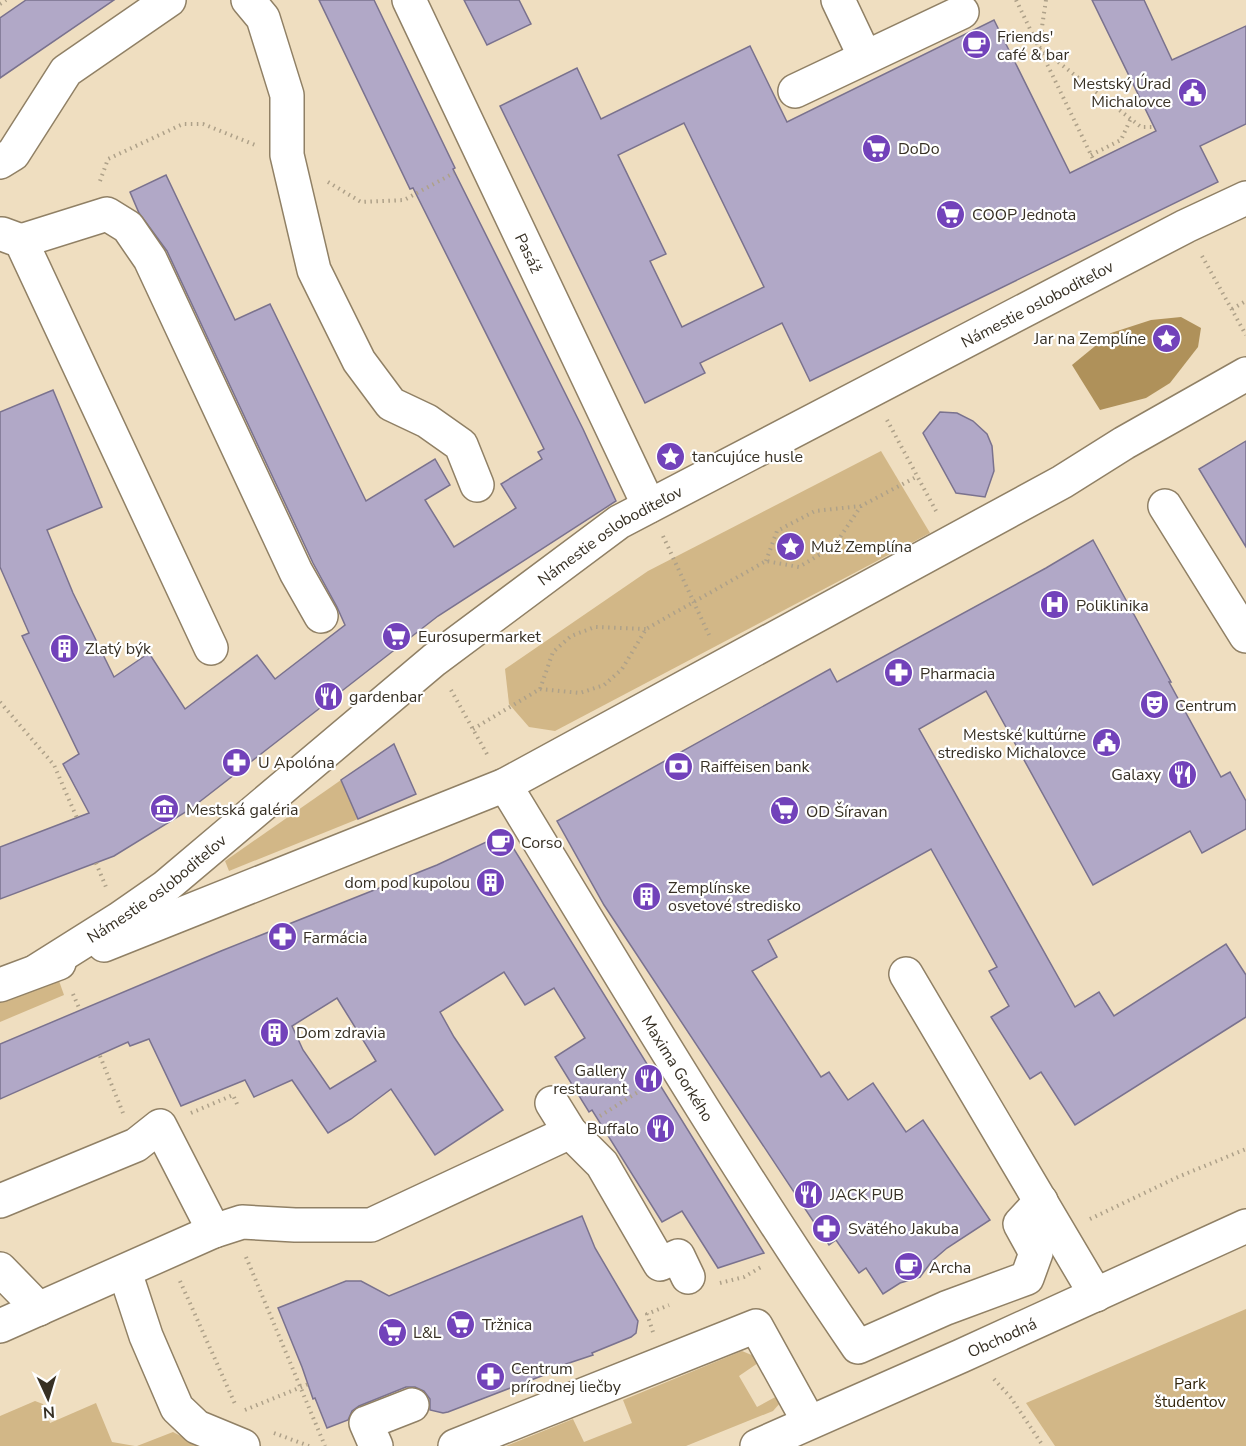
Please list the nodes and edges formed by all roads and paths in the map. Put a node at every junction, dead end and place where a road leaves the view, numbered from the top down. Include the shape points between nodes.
1 (6, 0) edge
2 (169, 0) edge
3 (248, 0) edge
4 (409, 0) edge
5 (838, 0) edge
6 (1017, 0) edge
7 (1046, 0) edge
8 (0, 4) edge
9 (962, 12) dead end
10 (1039, 47) junction
11 (865, 57) junction
12 (795, 91) dead end
13 (1131, 118) junction
14 (1154, 128) dead end
15 (1091, 155) junction
16 (1094, 161) dead end
17 (0, 162) edge
18 (1246, 198) edge
19 (11, 237) edge
20 (1211, 250) dead end
21 (1202, 255) junction
22 (1191, 260) dead end
23 (1246, 301) edge
24 (1232, 309) junction
25 (1246, 335) edge
26 (1246, 374) edge
27 (871, 390) junction
28 (918, 476) junction
29 (477, 485) dead end
30 (649, 506) junction
31 (861, 506) junction
32 (1165, 506) dead end
33 (674, 531) dead end
34 (663, 537) junction
35 (952, 540) junction
36 (655, 542) dead end
37 (766, 561) junction
38 (694, 602) junction
39 (321, 616) dead end
40 (646, 629) junction
41 (1246, 636) edge
42 (211, 648) dead end
43 (434, 660) junction
44 (723, 666) junction
45 (540, 689) junction
46 (0, 702) edge
47 (473, 729) junction
48 (505, 785) junction
49 (76, 818) dead end
50 (38, 970) junction
51 (906, 974) dead end
52 (0, 985) edge
53 (100, 1056) dead end
54 (678, 1067) junction
55 (552, 1103) dead end
56 (237, 1104) dead end
57 (570, 1132) junction
58 (148, 1136) junction
59 (1246, 1149) edge
60 (0, 1201) edge
61 (1041, 1201) junction
62 (1246, 1226) edge
63 (213, 1231) junction
64 (1062, 1236) junction
65 (243, 1248) dead end
66 (791, 1249) junction
67 (0, 1269) edge
68 (125, 1272) junction
69 (180, 1280) dead end
70 (694, 1288) junction
71 (1096, 1295) junction
72 (39, 1309) junction
73 (0, 1326) edge
74 (653, 1334) dead end
75 (311, 1383) dead end
76 (300, 1388) junction
77 (1011, 1398) dead end
78 (412, 1405) dead end
79 (809, 1422) junction
80 (257, 1439) edge
81 (309, 1446) edge
82 (326, 1446) edge
83 (376, 1446) edge
84 (455, 1446) edge
85 (757, 1446) edge
86 (1043, 1446) edge

1 - 8 path
2 - 17 street via 66,71 14,154
3 - 29 street via 263,18 287,95 287,156 314,270 359,361 392,404 427,421 461,445
4 - 30 street, Pasáž
5 - 11 street
6 - 10 path
7 - 10 path
9 - 11 street
10 - 13 path
10 - 15 path
11 - 12 street
13 - 14 path via 1141,127
13 - 15 path via 1121,140
15 - 16 path
18 - 27 street, Námestie osloboditeľov
19 - 39 street via 107,214 128,227 150,259 286,551
19 - 42 street
20 - 21 path
21 - 22 path
21 - 24 path
23 - 24 path
24 - 25 path
26 - 35 street, Námestie osloboditeľov via 1062,482
27 - 28 path
27 - 30 street, Námestie osloboditeľov
28 - 31 path
28 - 35 path
30 - 34 path
30 - 43 street, Námestie osloboditeľov via 619,522
31 - 37 path via 815,511 777,531
31 - 37 path via 834,546 799,567
32 - 41 street
33 - 34 path
34 - 36 path
34 - 38 path
35 - 44 street, Námestie osloboditeľov
37 - 38 path
38 - 40 path
38 - 44 path
40 - 45 path via 622,669 604,685 580,693
40 - 45 path via 595,627 571,636 553,652
43 - 47 path
43 - 50 street, Námestie osloboditeľov via 165,887
44 - 48 street, Námestie osloboditeľov
45 - 47 path
46 - 49 path via 54,765
47 - 48 path
48 - 50 street, Námestie osloboditeľov
48 - 54 street, Maxima Gorkého
50 - 52 street, Námestie osloboditeľov
51 - 61 street
53 - 58 path
54 - 57 path
54 - 66 street, Maxima Gorkého
55 - 57 street
56 - 58 path via 233,1095
57 - 63 street via 371,1225 242,1222
57 - 70 street via 602,1164 660,1264 678,1256
58 - 60 street
58 - 63 street
59 - 64 path via 1168,1182
61 - 64 street
61 - 66 street, Maxima Gorkého via 1020,1224 1036,1253 1028,1278 946,1308 858,1347
62 - 71 street, Obchodná
63 - 68 street
64 - 71 street
65 - 76 path
66 - 70 path via 744,1277
67 - 72 street
68 - 72 street
68 - 80 street via 146,1336 177,1408 197,1427
69 - 76 path via 239,1413
70 - 74 path via 647,1314
71 - 79 street, Obchodná
72 - 73 street
75 - 76 path
76 - 82 path
77 - 86 path
78 - 83 street via 366,1423
79 - 84 street via 756,1326
79 - 85 street, Obchodná
80 - 81 path

